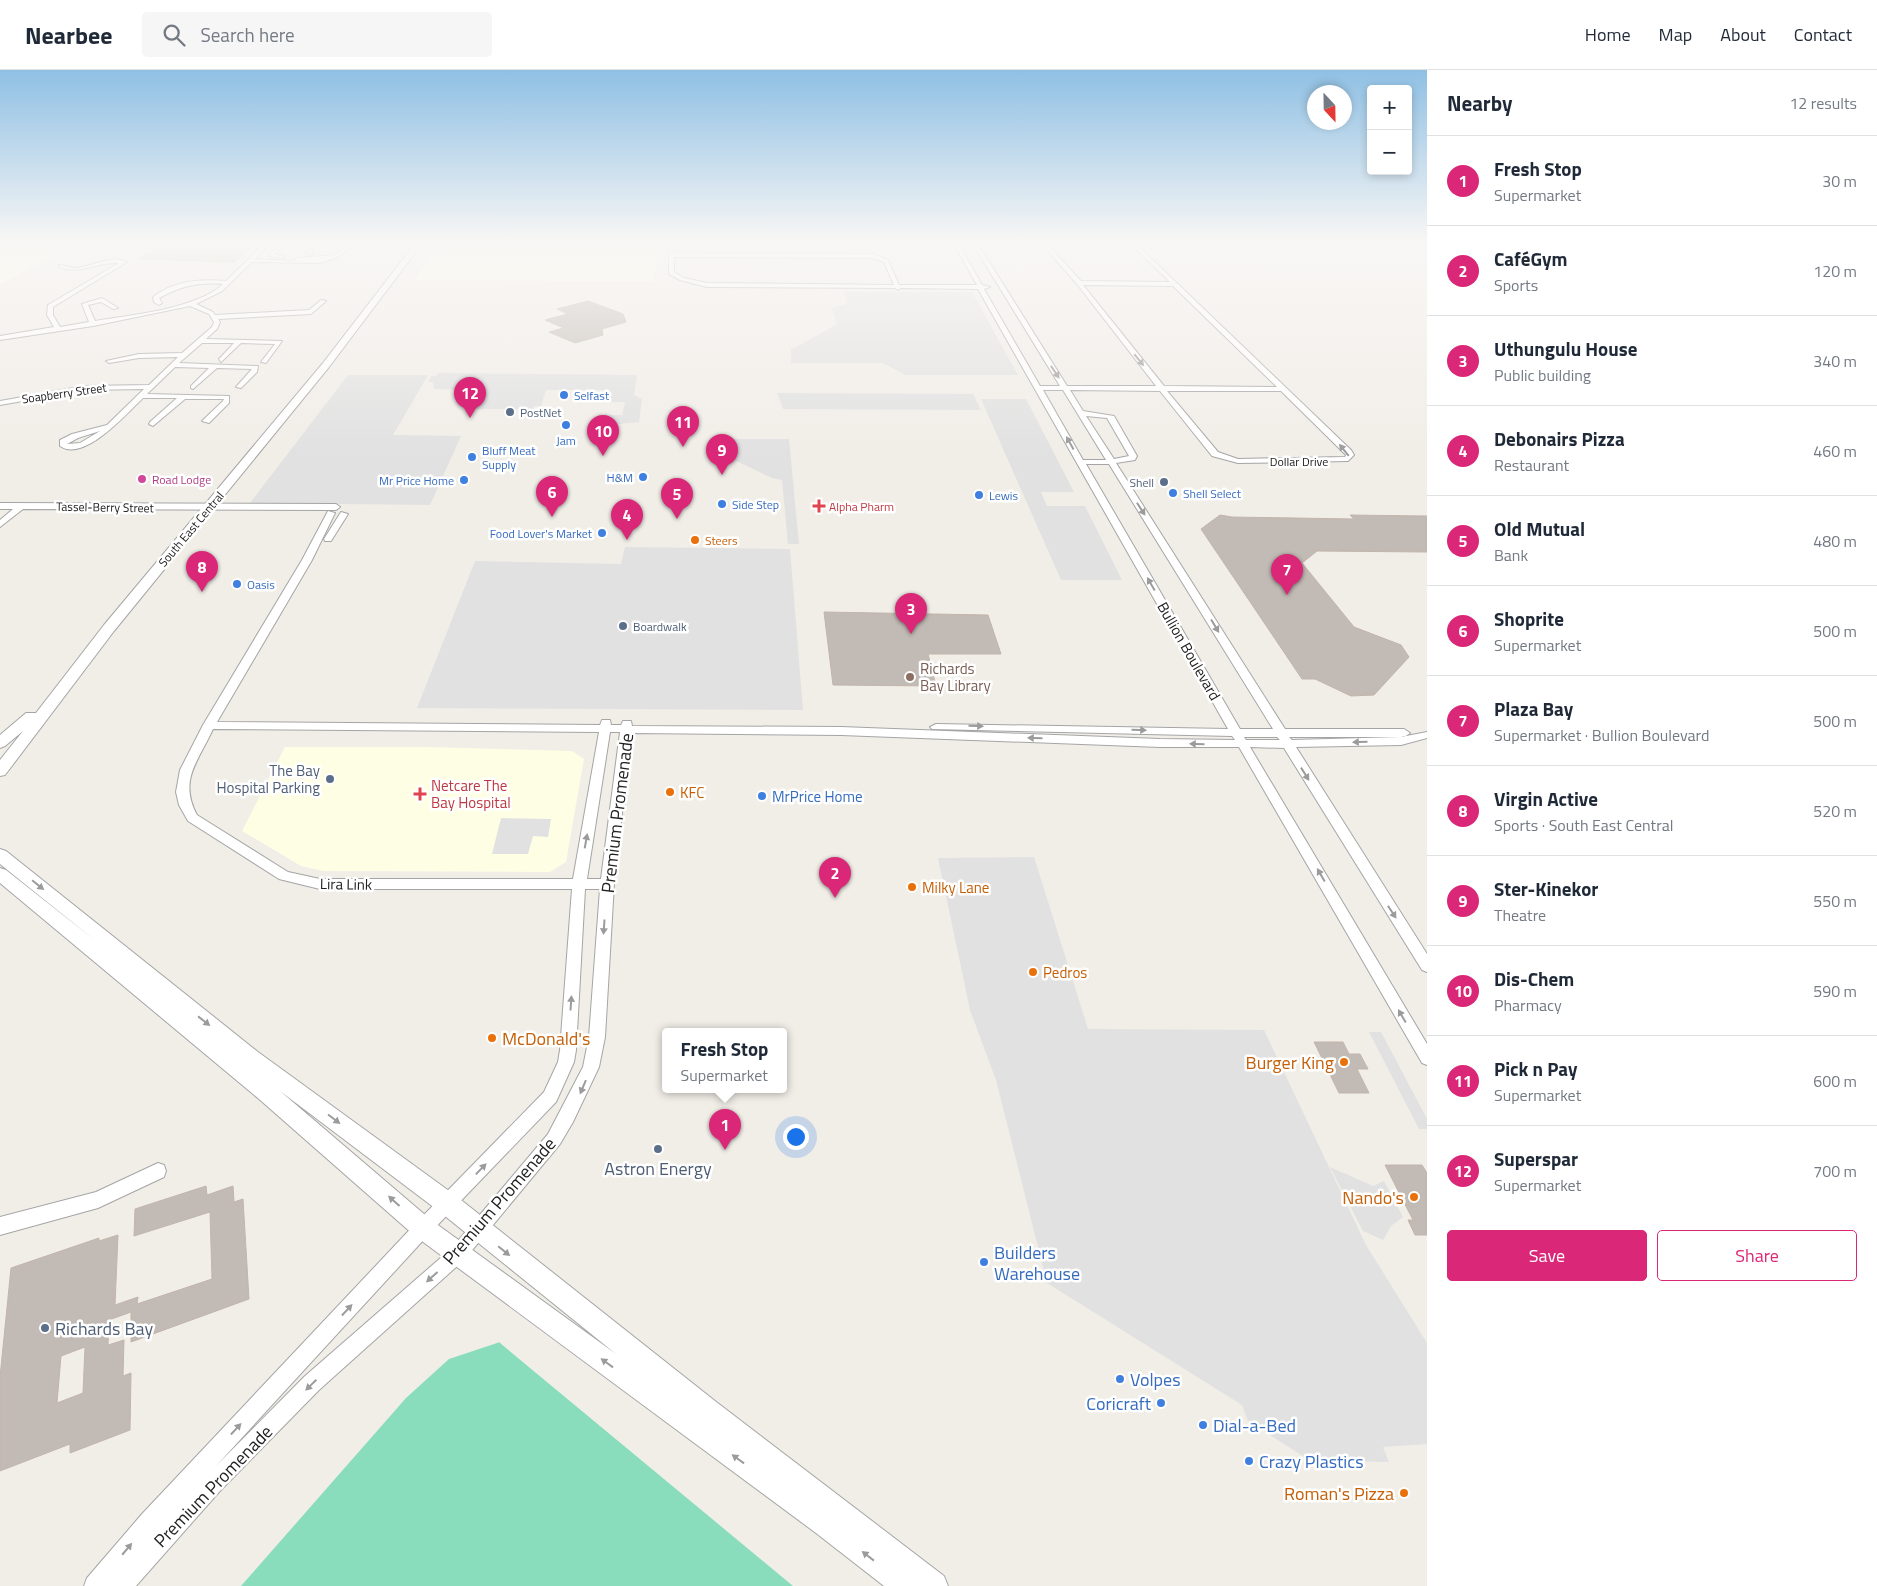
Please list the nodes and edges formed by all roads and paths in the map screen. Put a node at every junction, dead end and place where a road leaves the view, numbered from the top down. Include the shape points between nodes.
1 (50, 312) edge
2 (88, 312) edge
3 (160, 312) edge
4 (208, 312) edge
5 (262, 312) edge
6 (312, 312) edge
7 (363, 312) edge
8 (994, 312) edge
9 (1016, 312) edge
10 (1101, 312) edge
11 (1203, 312) edge
12 (257, 314) junction
13 (216, 317) junction
14 (93, 324) junction
15 (58, 329) junction
16 (0, 338) edge
17 (201, 341) junction
18 (240, 341) junction
19 (184, 355) junction
20 (109, 361) dead end
21 (264, 362) dead end
22 (218, 363) junction
23 (173, 365) junction
24 (152, 387) junction
25 (193, 387) dead end
26 (240, 387) dead end
27 (1037, 388) junction
28 (1066, 388) junction
29 (1162, 388) junction
30 (1284, 389) junction
31 (142, 396) junction
32 (184, 396) junction
33 (0, 403) edge
34 (1081, 413) junction
35 (206, 422) dead end
36 (153, 424) dead end
37 (110, 426) junction
38 (1080, 462) junction
39 (1111, 462) junction
40 (0, 506) edge
41 (21, 506) junction
42 (203, 508) junction
43 (332, 511) junction
44 (0, 524) edge
45 (32, 716) junction
46 (213, 725) junction
47 (605, 726) junction
48 (627, 726) junction
49 (1238, 733) junction
50 (1280, 733) junction
51 (1426, 735) edge
52 (0, 743) edge
53 (1244, 744) junction
54 (1287, 744) junction
55 (0, 757) edge
56 (0, 771) edge
57 (0, 855) edge
58 (0, 874) edge
59 (607, 884) junction
60 (578, 885) junction
61 (9, 889) edge
62 (1427, 966) edge
63 (1427, 1058) edge
64 (158, 1171) dead end
65 (448, 1204) junction
66 (0, 1226) edge
67 (423, 1228) junction
68 (478, 1230) junction
69 (458, 1254) junction
70 (95, 1586) edge
71 (121, 1586) edge
72 (907, 1586) edge
73 (934, 1586) edge

1 - 15 street
2 - 14 street
3 - 14 street
4 - 13 street
5 - 12 street
6 - 12 street
7 - 42 street, South East Central
8 - 27 street, Bullion Boulevard
9 -> 28 street
10 -> 29 street, Dollar Drive
11 - 30 street, Dollar Drive
12 - 13 street
13 - 17 street via 215,328
14 - 15 street
15 - 16 street
17 - 18 street
17 - 19 street
18 - 21 street via 280,342
18 - 22 street
19 - 20 street
19 - 23 street
22 - 23 street
22 - 25 street
22 - 26 street via 256,367
23 - 24 street
24 - 31 street
24 - 33 street, Soapberry Street via 85,388
27 - 28 street
38 -> 27 street, Bullion Boulevard
28 - 29 street
28 - 34 street
29 - 30 street
29 -> 30 street, Dollar Drive via 1215,454 1225,459 1348,459 1348,452
31 - 32 street
31 - 37 street
32 - 35 street via 222,396 228,399
32 - 36 street
34 - 39 street
34 - 39 street via 1110,416 1133,453 1132,458
37 - 37 street via 87,444 64,446 63,442 69,438
38 - 39 street
49 -> 38 street, Bullion Boulevard
39 -> 50 street
40 - 41 street, Tassel-Berry Street
41 - 42 street, Tassel-Berry Street
41 - 44 street
42 - 43 street
42 - 45 street, South East Central
42 - 56 street, South East Central
43 - 46 street, Lira Link
43 - 46 street, Lira Link via 348,507 349,511 344,514
45 - 52 street
45 - 55 street, South East Central
46 - 47 street
46 - 47 street via 252,720
46 - 60 street, Lira Link via 185,769 182,788 187,810 192,818 284,876 320,884
47 - 48 street
60 -> 47 street, Premium Promenade
48 -> 49 street via 968,726
53 -> 48 street
48 - 59 street, Premium Promenade
49 - 50 street
49 - 53 street, Bullion Boulevard
50 - 51 street via 1401,732
50 - 54 street
51 -> 54 street via 1415,740
53 - 54 street
63 -> 53 street, Bullion Boulevard
54 -> 62 street
57 -> 65 street via 251,1058
58 - 61 street
59 - 60 street, Lira Link
59 -> 68 street, Premium Promenade via 597,1037 591,1067 581,1093 554,1139
65 -> 60 street, Premium Promenade via 550,1097 566,1062
67 -> 61 street via 198,1036
64 - 66 street via 98,1200
65 - 67 street, Premium Promenade
65 - 68 street
67 - 69 street
70 -> 67 street, Premium Promenade via 150,1522
68 - 69 street, Premium Promenade
68 -> 73 street
69 -> 71 street, Premium Promenade via 312,1384 212,1485
72 -> 69 street via 818,1517

